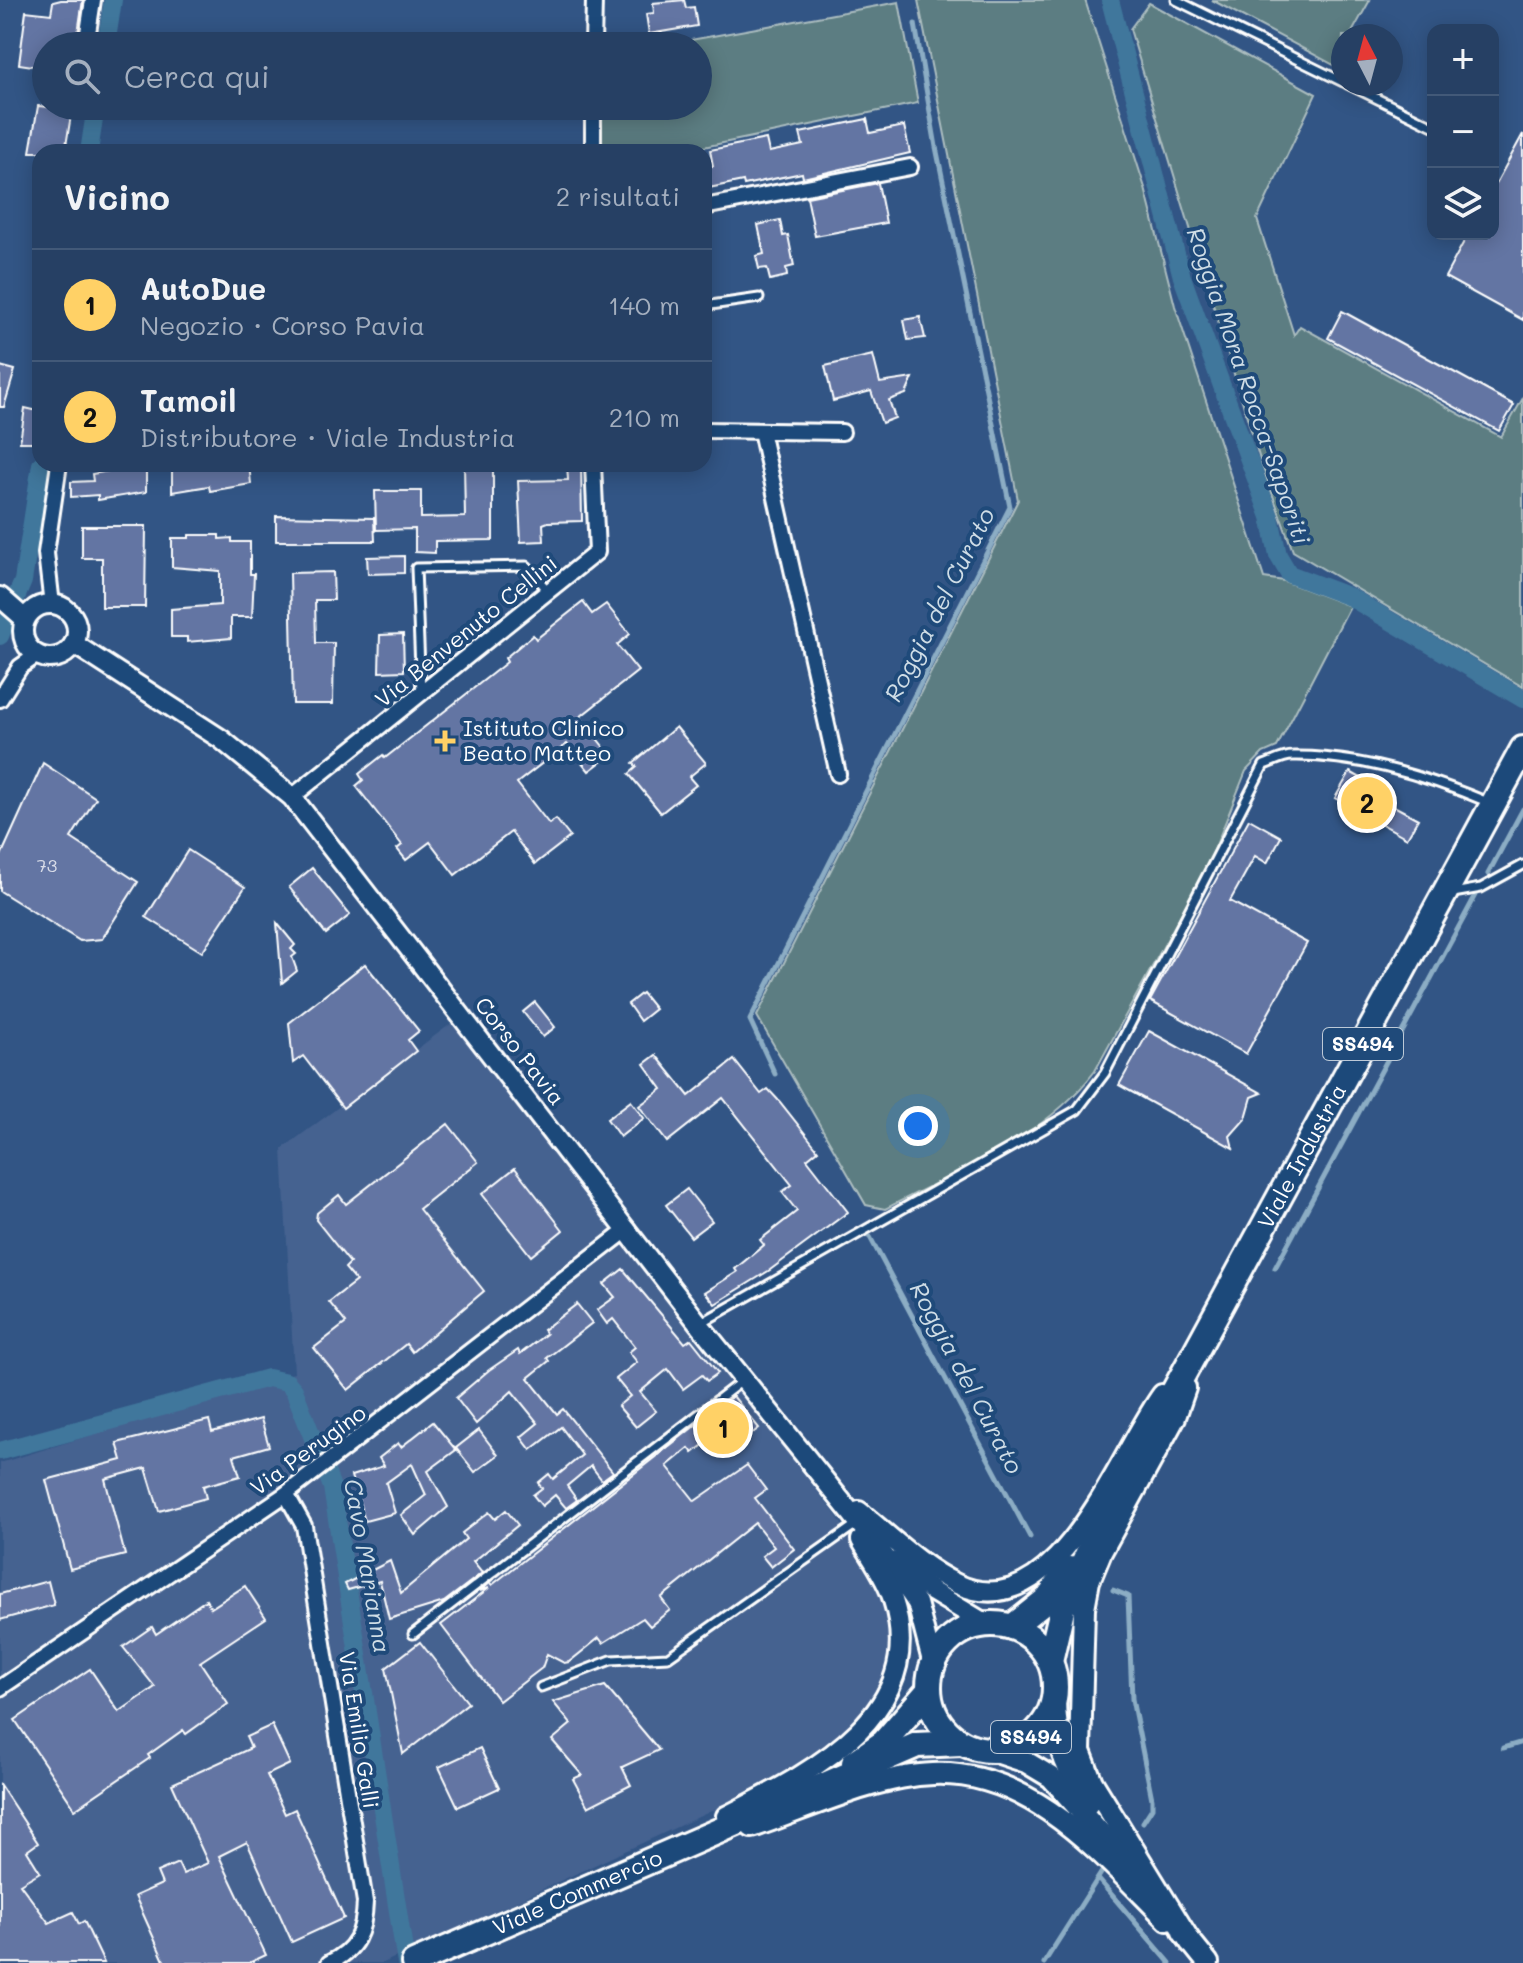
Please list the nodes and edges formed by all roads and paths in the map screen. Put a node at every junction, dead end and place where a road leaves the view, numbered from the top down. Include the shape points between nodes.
1 (93, 0) edge
2 (594, 0) edge
3 (1176, 0) edge
4 (88, 32) edge
5 (593, 32) edge
6 (1331, 76) edge
7 (1372, 96) edge
8 (593, 120) edge
9 (1427, 123) edge
10 (593, 144) edge
11 (910, 167) dead end
12 (712, 205) edge
13 (759, 298) dead end
14 (712, 305) edge
15 (712, 430) edge
16 (761, 431) junction
17 (842, 432) dead end
18 (58, 472) edge
19 (593, 472) edge
20 (550, 593) junction
21 (1, 597) edge
22 (52, 605) junction
23 (25, 618) junction
24 (74, 644) junction
25 (37, 655) junction
26 (421, 696) junction
27 (0, 699) edge
28 (1523, 749) edge
29 (838, 774) dead end
30 (292, 797) junction
31 (1493, 805) junction
32 (1523, 865) edge
33 (1443, 896) junction
34 (628, 1229) junction
35 (699, 1324) junction
36 (1202, 1340) junction
37 (744, 1380) junction
38 (286, 1494) junction
39 (859, 1522) junction
40 (1103, 1522) junction
41 (876, 1544) junction
42 (986, 1624) junction
43 (1012, 1627) junction
44 (413, 1634) dead end
45 (1050, 1661) junction
46 (933, 1665) junction
47 (541, 1687) dead end
48 (0, 1688) edge
49 (929, 1690) junction
50 (1055, 1697) junction
51 (961, 1743) junction
52 (993, 1751) junction
53 (740, 1821) junction
54 (1118, 1851) junction
55 (629, 1868) junction
56 (1191, 1943) junction
57 (329, 1963) edge
58 (414, 1963) edge
59 (1208, 1963) edge

1 - 4 street
2 - 5 street
3 - 6 lane
7 - 9 lane
8 - 10 street
11 - 12 street
13 - 14 lane
15 - 16 street
16 - 17 street
16 - 29 street
18 - 22 street via 46,553
19 - 20 street, Via Benvenuto Cellini via 597,552
20 - 26 street, Via Benvenuto Cellini
20 - 26 lane via 527,566 416,568
21 - 23 street
22 - 23 street via 41,605
22 - 24 street via 62,607 76,623
23 - 25 street via 23,639
24 - 25 street via 58,657
24 - 30 street, Corso Pavia via 221,739
25 - 27 street via 20,667
26 - 30 street, Via Benvenuto Cellini
28 - 31 main road, Viale Industria / SS494
30 - 34 street, Corso Pavia
31 - 33 main road, Viale Industria / SS494
31 - 35 lane via 1449,786 1347,762 1290,755 1264,765 1105,1073 1077,1110
32 - 33 lane via 1481,888
33 - 36 main road, Viale Industria / SS494
34 - 35 street, Corso Pavia
34 - 38 street, Via Perugino
35 - 37 street, Corso Pavia
36 - 39 street via 1145,1417 1091,1513 1060,1556 1014,1590 986,1593 961,1586
36 - 40 main road, Viale Industria / SS494
36 - 56 main road via 1175,1417 1089,1581 1080,1713 1080,1751 1092,1782
37 - 39 street, Corso Pavia
37 - 44 lane
38 - 48 street, Via Perugino
38 - 57 street, Via Emilio Galli via 304,1526 365,1902 364,1926 355,1946
39 - 41 street
39 - 47 lane via 668,1657 611,1660
39 - 55 street via 898,1618 899,1661 880,1708 807,1774
40 - 43 main road, Viale Industria / SS494 via 1047,1599
40 - 45 main road, Viale Industria / SS494 via 1063,1605
41 - 42 street via 933,1592
41 - 46 street via 917,1603
42 - 43 main road
42 - 46 main road via 953,1637
43 - 45 main road via 1028,1634
45 - 50 main road, SS494
46 - 49 main road
49 - 51 main road, SS494 via 939,1720
49 - 53 main road, Viale Commercio / SS494 via 863,1758
50 - 52 main road, SS494 via 1050,1714 1033,1735
50 - 54 main road via 1055,1732 1066,1768
51 - 52 main road, SS494
51 - 53 main road, Viale Commercio / SS494 via 917,1745
52 - 54 main road via 1051,1777
53 - 55 main road, Viale Commercio / SS494
54 - 56 main road
55 - 56 main road via 885,1782 931,1774 972,1775 1013,1789 1051,1811
55 - 58 main road, Viale Commercio / SS494
56 - 59 main road

